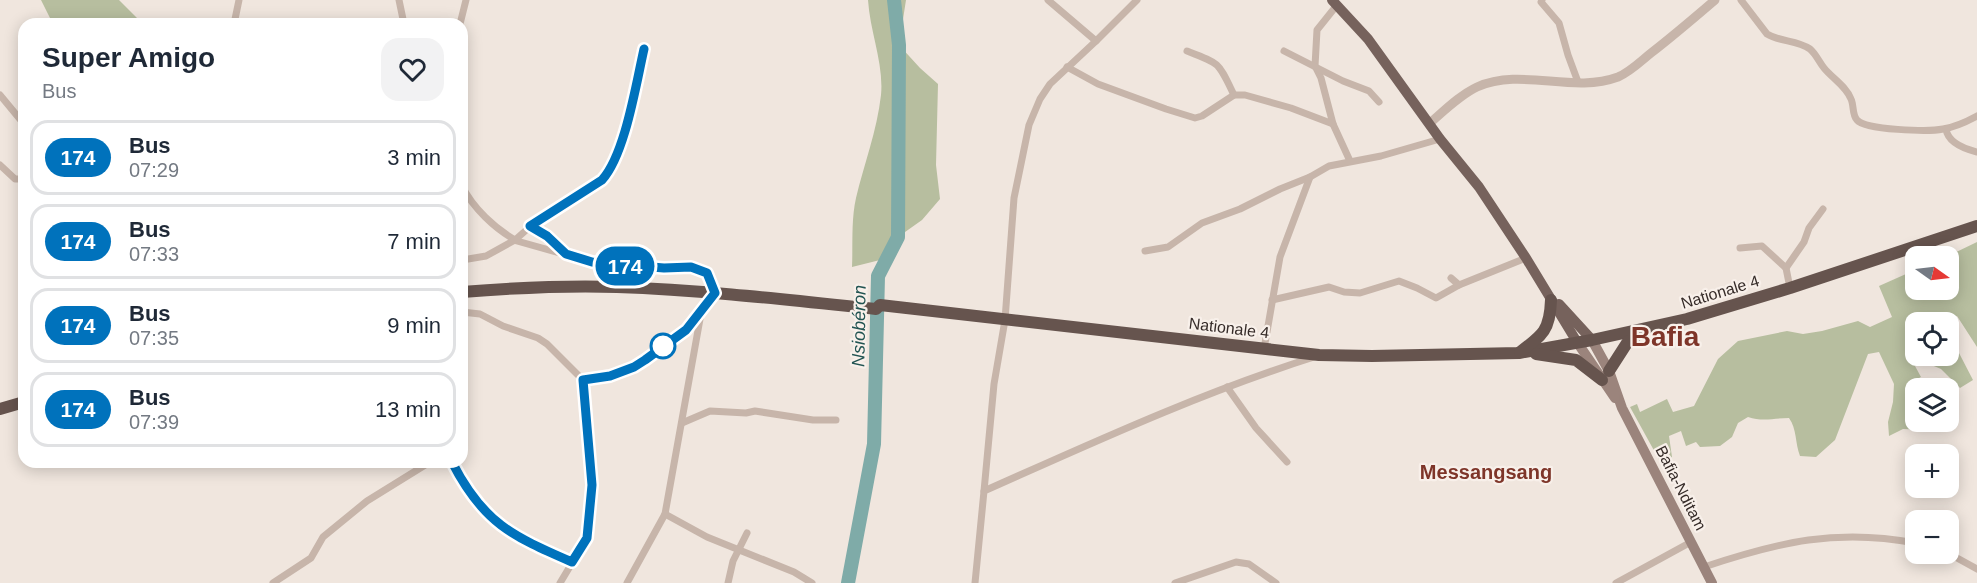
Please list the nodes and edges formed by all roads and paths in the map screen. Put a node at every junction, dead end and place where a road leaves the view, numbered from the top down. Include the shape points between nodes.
1 (239, 0) edge
2 (399, 0) edge
3 (466, 0) edge
4 (1048, 0) edge
5 (1137, 0) edge
6 (1542, 0) edge
7 (1715, 0) edge
8 (1741, 0) edge
9 (1335, 2) edge
10 (235, 18) edge
11 (403, 18) edge
12 (462, 18) edge
13 (1096, 41) junction
14 (644, 49) dead end
15 (1187, 51) dead end
16 (1284, 51) dead end
17 (1315, 66) junction
18 (1067, 67) junction
19 (1578, 82) junction
20 (0, 95) edge
21 (1234, 95) junction
22 (1379, 102) dead end
23 (1977, 116) edge
24 (18, 117) edge
25 (1430, 123) junction
26 (1333, 124) junction
27 (1946, 129) junction
28 (1440, 139) junction
29 (1977, 152) edge
30 (1350, 161) junction
31 (0, 165) edge
32 (1310, 177) junction
33 (18, 179) edge
34 (468, 197) edge
35 (1823, 209) dead end
36 (530, 226) junction
37 (1977, 226) edge
38 (515, 240) junction
39 (1740, 248) dead end
40 (1145, 251) dead end
41 (566, 254) junction
42 (1527, 258) junction
43 (468, 259) edge
44 (1786, 268) junction
45 (1450, 278) dead end
46 (1459, 285) junction
47 (1790, 288) junction
48 (468, 292) edge
49 (715, 293) junction
50 (1550, 297) junction
51 (1272, 300) junction
52 (702, 308) junction
53 (468, 313) edge
54 (1005, 320) junction
55 (1644, 330) junction
56 (1592, 340) junction
57 (1577, 342) junction
58 (1264, 349) junction
59 (1523, 352) junction
60 (1319, 355) junction
61 (1605, 376) junction
62 (583, 380) junction
63 (1227, 387) junction
64 (18, 404) edge
65 (0, 409) edge
66 (836, 420) dead end
67 (682, 423) junction
68 (1287, 462) dead end
69 (420, 468) edge
70 (455, 468) edge
71 (984, 491) junction
72 (665, 514) junction
73 (747, 533) dead end
74 (1905, 541) edge
75 (1691, 542) junction
76 (737, 550) junction
77 (1959, 559) edge
78 (572, 562) junction
79 (1704, 567) junction
80 (1977, 569) edge
81 (273, 583) edge
82 (560, 583) edge
83 (627, 583) edge
84 (728, 583) edge
85 (812, 583) edge
86 (975, 583) edge
87 (1175, 583) edge
88 (1276, 583) edge
89 (1616, 583) edge
90 (1712, 583) edge

1 - 10 street
2 - 11 street
3 - 12 street
4 - 13 street
5 - 13 street
6 - 19 street via 1559,23
7 - 19 street via 1626,73 1606,80
8 - 27 street via 1767,34 1811,51 1847,92 1857,121 1903,129
9 - 17 street via 1317,30
9 - 25 main road via 1368,39
13 - 18 street
14 - 36 street via 618,156 611,170 602,180
15 - 21 street via 1220,66
16 - 17 street
17 - 22 street via 1368,91
17 - 26 street
18 - 21 street via 1098,84 1196,118
18 - 54 street via 1040,99 1024,144 1014,198
19 - 25 street via 1497,80 1475,88
20 - 24 street
21 - 26 street via 1291,108
23 - 27 street
25 - 28 main road
26 - 30 street
27 - 29 street via 1950,139
28 - 30 street
28 - 42 main road
30 - 32 street via 1329,166
31 - 33 street
32 - 40 street via 1202,223 1168,247
32 - 51 street via 1280,257
34 - 38 street
35 - 44 street
36 - 38 street
36 - 41 street
37 - 47 highway, Nationale 4
38 - 41 street
38 - 43 street via 486,256
39 - 44 street via 1762,246
41 - 49 street via 614,265 691,267 707,273
42 - 46 street
42 - 50 main road
44 - 47 street
45 - 46 street
46 - 51 street via 1436,298 1399,281 1360,293 1329,287
47 - 55 highway, Nationale 4
48 - 49 highway, Nationale 4 via 617,287
49 - 52 street
49 - 54 highway, Nationale 4
50 - 56 main road
50 - 57 main road
50 - 59 highway via 1549,325
51 - 58 street
52 - 62 street via 686,330 634,367
52 - 67 street
53 - 62 street via 538,338
54 - 58 highway, Nationale 4
54 - 71 street via 994,384
55 - 56 highway, Nationale 4
55 - 61 highway via 1627,343
56 - 57 highway, Nationale 4
56 - 61 main road
57 - 59 highway, Nationale 4
57 - 61 main road
58 - 60 highway, Nationale 4
59 - 60 highway, Nationale 4
59 - 61 highway via 1576,360
60 - 63 street
61 - 75 main road, Bafia-Nditam
62 - 78 street via 592,485 587,538
63 - 68 street
63 - 71 street
64 - 65 highway
66 - 67 street via 754,411 710,411
67 - 72 street
69 - 81 street via 367,501 323,537 311,558
70 - 78 street via 482,509 503,527
71 - 86 street
72 - 76 street
72 - 83 street
73 - 76 street
74 - 79 street via 1846,536 1800,540
75 - 79 main road, Bafia-Nditam
75 - 89 street
76 - 84 street
76 - 85 street
77 - 80 street
78 - 82 street
79 - 90 main road, Bafia-Nditam
87 - 88 street via 1236,562 1248,564

